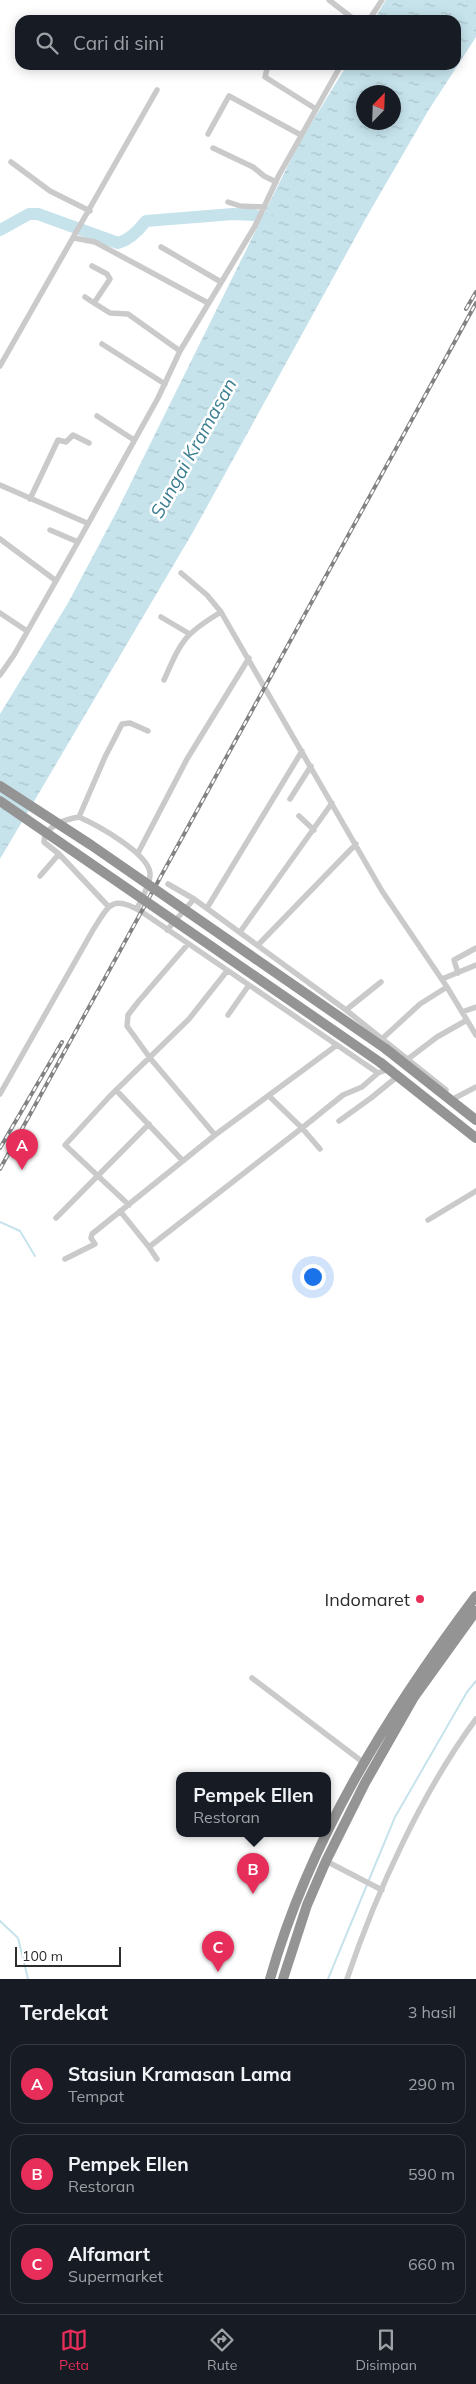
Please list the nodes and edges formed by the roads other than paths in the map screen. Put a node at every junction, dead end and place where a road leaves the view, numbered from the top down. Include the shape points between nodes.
1 (328, 0) edge
2 (382, 0) edge
3 (348, 15) edge
4 (372, 15) edge
5 (267, 70) edge
6 (338, 70) edge
7 (157, 90) dead end
8 (316, 109) junction
9 (208, 134) dead end
10 (301, 135) junction
11 (213, 148) dead end
12 (11, 162) dead end
13 (276, 182) junction
14 (228, 202) dead end
15 (264, 208) junction
16 (90, 211) junction
17 (75, 236) junction
18 (161, 247) dead end
19 (92, 266) dead end
20 (221, 282) junction
21 (85, 297) dead end
22 (94, 303) junction
23 (208, 303) junction
24 (102, 344) dead end
25 (180, 351) junction
26 (0, 366) edge
27 (165, 384) junction
28 (97, 416) dead end
29 (134, 440) junction
30 (89, 443) dead end
31 (0, 485) edge
32 (30, 499) junction
33 (88, 523) junction
34 (50, 530) dead end
35 (0, 539) edge
36 (78, 542) junction
37 (181, 574) dead end
38 (55, 580) junction
39 (221, 612) junction
40 (0, 613) edge
41 (161, 617) dead end
42 (27, 631) junction
43 (188, 634) junction
44 (249, 658) junction
45 (0, 675) edge
46 (164, 680) dead end
47 (148, 731) dead end
48 (302, 751) junction
49 (311, 766) junction
50 (0, 786) edge
51 (290, 799) dead end
52 (0, 801) edge
53 (332, 802) junction
54 (299, 816) dead end
55 (80, 817) junction
56 (314, 830) junction
57 (356, 844) junction
58 (138, 852) junction
59 (58, 854) junction
60 (40, 876) dead end
61 (168, 884) dead end
62 (194, 899) junction
63 (108, 906) junction
64 (207, 908) junction
65 (137, 909) junction
66 (166, 930) junction
67 (240, 932) junction
68 (188, 944) junction
69 (258, 946) junction
70 (476, 948) edge
71 (476, 965) edge
72 (227, 971) junction
73 (458, 973) junction
74 (442, 979) junction
75 (381, 982) dead end
76 (249, 985) junction
77 (447, 987) junction
78 (476, 1007) edge
79 (346, 1010) junction
80 (462, 1012) junction
81 (228, 1015) dead end
82 (467, 1020) junction
83 (476, 1035) edge
84 (383, 1038) junction
85 (337, 1045) junction
86 (150, 1058) junction
87 (408, 1059) junction
88 (382, 1068) junction
89 (398, 1076) junction
90 (476, 1087) edge
91 (116, 1090) junction
92 (0, 1094) edge
93 (268, 1096) junction
94 (455, 1102) junction
95 (448, 1115) junction
96 (339, 1121) dead end
97 (476, 1122) edge
98 (149, 1124) junction
99 (302, 1128) junction
100 (215, 1135) junction
101 (476, 1138) edge
102 (476, 1145) edge
103 (320, 1149) dead end
104 (183, 1161) junction
105 (98, 1175) junction
106 (476, 1191) edge
107 (129, 1205) junction
108 (120, 1212) junction
109 (56, 1218) dead end
110 (428, 1220) dead end
111 (149, 1247) junction
112 (65, 1259) dead end
113 (156, 1259) dead end
114 (476, 1596) edge
115 (476, 1611) edge
116 (252, 1678) dead end
117 (476, 1719) edge
118 (364, 1763) junction
119 (339, 1810) junction
120 (348, 1816) junction
121 (331, 1827) edge
122 (327, 1837) edge
123 (326, 1861) junction
124 (382, 1890) junction
125 (297, 1901) junction
126 (307, 1905) junction
127 (270, 1979) edge
128 (283, 1979) edge
129 (347, 1979) edge

1 - 3 street
2 - 4 street
5 - 8 street via 266,77
6 - 8 street
7 - 16 street
8 - 10 street
9 - 10 street via 229,96
10 - 13 street
11 - 13 street
12 - 16 street via 50,191
13 - 15 street
14 - 15 street
15 - 20 street
16 - 17 street
17 - 23 street via 95,242
17 - 26 street
18 - 20 street
19 - 22 street via 110,278
20 - 23 street
21 - 22 street
22 - 25 street via 110,313 128,314
23 - 25 street
24 - 27 street
25 - 27 street
27 - 29 street
28 - 29 street
29 - 33 street
30 - 32 street via 73,435 66,442 58,440
31 - 32 street
32 - 33 street
33 - 36 street
34 - 36 street
35 - 38 street
36 - 38 street
37 - 39 street via 207,595
38 - 42 street
39 - 43 street
39 - 44 street
40 - 42 street
41 - 43 street
42 - 45 street
43 - 46 street
44 - 48 street
44 - 58 street via 187,759
47 - 55 street via 130,723 122,724
48 - 49 street
48 - 64 street
49 - 51 street
49 - 53 street
50 - 94 highway, bridge via 386,1049
52 - 88 highway, bridge
53 - 56 street
53 - 57 street
54 - 56 street
55 - 58 street
55 - 59 street via 64,820 43,838
56 - 67 street
57 - 69 street
57 - 74 street via 382,891
58 - 65 street via 150,876
59 - 60 street
59 - 63 street
61 - 62 street
62 - 64 street
62 - 66 street
63 - 65 street via 115,902
63 - 92 street
64 - 67 street
65 - 66 street
66 - 68 street
67 - 69 street
68 - 72 street
68 - 86 street via 138,1002 126,1021
69 - 79 street
70 - 73 street via 454,960
71 - 73 street
72 - 76 street
72 - 86 street via 189,1018
73 - 74 street
74 - 77 street
75 - 79 street
76 - 81 street
76 - 85 street
77 - 80 street
77 - 84 street via 420,1004
78 - 80 street
79 - 84 street
80 - 82 street
82 - 83 street
82 - 87 street
84 - 87 street
85 - 88 street
85 - 93 street
86 - 91 street
86 - 100 street
87 - 94 street
88 - 89 highway
88 - 99 street via 362,1088 344,1095
89 - 95 highway
89 - 96 street
90 - 94 street
91 - 98 street
91 - 105 street via 65,1145
93 - 99 street
93 - 100 street
94 - 97 highway
95 - 101 highway
95 - 102 highway
98 - 104 street
98 - 105 street
99 - 103 street
99 - 111 street
100 - 104 street
104 - 107 street
105 - 107 street
105 - 109 street
106 - 110 street
107 - 108 street
108 - 111 street
108 - 112 street via 92,1234 95,1244
111 - 113 street
114 - 118 highway via 409,1688
115 - 120 highway via 414,1697
116 - 118 street
117 - 124 street via 437,1778
118 - 119 highway
119 - 120 highway
119 - 121 highway
120 - 123 highway
122 - 125 highway
123 - 124 street
123 - 126 highway
124 - 129 street
125 - 126 highway
125 - 127 highway
126 - 128 highway

